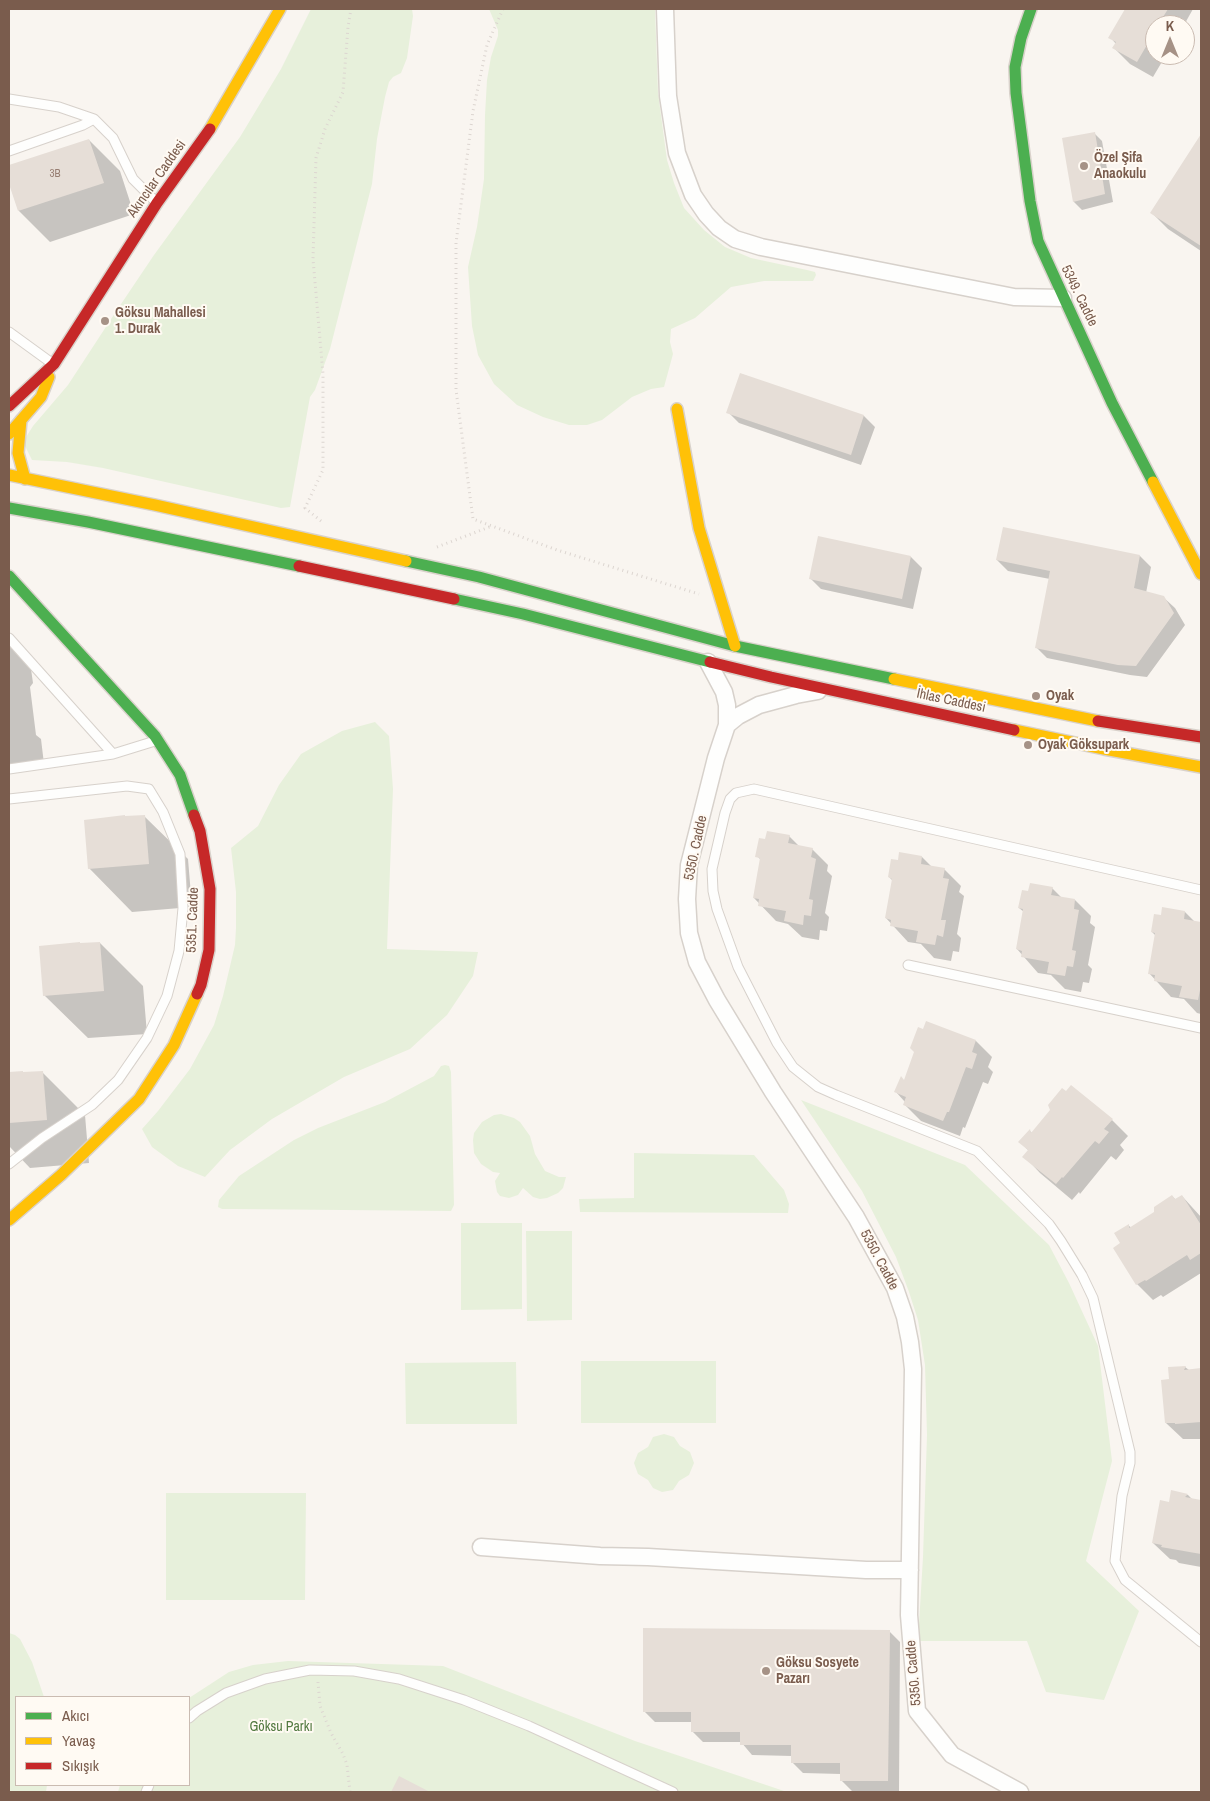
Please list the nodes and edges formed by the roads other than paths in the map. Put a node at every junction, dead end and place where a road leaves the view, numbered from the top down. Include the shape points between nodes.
1 (280, 9) edge
2 (665, 9) edge
3 (1031, 9) edge
4 (9, 99) edge
5 (94, 119) junction
6 (9, 151) edge
7 (157, 203) junction
8 (1063, 298) junction
9 (9, 332) edge
10 (54, 364) junction
11 (9, 406) edge
12 (677, 409) dead end
13 (21, 420) junction
14 (9, 434) edge
15 (9, 476) edge
16 (25, 479) junction
17 (9, 508) edge
18 (9, 568) edge
19 (1201, 574) edge
20 (12, 580) edge
21 (9, 638) edge
22 (735, 646) junction
23 (702, 660) junction
24 (828, 690) junction
25 (727, 724) junction
26 (1201, 737) edge
27 (157, 740) junction
28 (113, 754) junction
29 (1201, 767) edge
30 (9, 769) edge
31 (9, 799) edge
32 (1201, 890) edge
33 (908, 965) dead end
34 (1201, 1028) edge
35 (9, 1164) edge
36 (9, 1220) edge
37 (481, 1547) dead end
38 (910, 1570) junction
39 (1201, 1642) edge
40 (190, 1717) edge
41 (672, 1792) edge
42 (1020, 1792) edge

1 - 7 main road, Akıncılar Caddesi via 214,124
2 - 8 street via 668,96 677,153 693,195 719,228 735,239 788,253 1014,297
3 - 8 main road, 5349. Cadde via 1015,67 1016,93 1038,240
4 - 5 lane via 59,107
5 - 6 lane
5 - 7 lane via 113,138 133,179
7 - 10 main road, Akıncılar Caddesi
8 - 19 main road, 5349. Cadde via 1112,403
9 - 10 lane
10 - 11 main road, Akıncılar Caddesi
10 - 13 main road, Akıncılar Caddesi via 41,397
12 - 22 main road via 699,528
13 - 14 main road, Akıncılar Caddesi
13 - 16 main road via 18,453
15 - 16 main road, İhlas Caddesi
16 - 22 main road, İhlas Caddesi via 479,577
17 - 23 main road, İhlas Caddesi via 522,614
18 - 20 main road, 5351. Cadde
20 - 27 main road, 5351. Cadde
21 - 28 lane
22 - 26 main road, İhlas Caddesi via 1041,710
23 - 24 main road, İhlas Caddesi
23 - 25 street, 5350. Cadde via 724,692
24 - 25 street via 759,705
24 - 29 main road, İhlas Caddesi via 1104,750
25 - 38 street, 5350. Cadde via 689,865 689,933 697,962 717,1000 773,1092 856,1216 895,1288 910,1342 913,1369
27 - 28 lane
27 - 36 main road, 5351. Cadde via 180,775 200,831 210,890 209,950 201,985 174,1045 139,1099
28 - 30 lane
31 - 35 lane via 127,786 149,790 163,812 180,854 183,908 179,951 170,987 147,1038 118,1080 92,1105
32 - 39 lane via 754,789 736,793 730,799 712,869 717,909 738,967 793,1067 818,1087 836,1096 977,1150 1049,1224 1061,1241 1093,1298 1130,1452 1114,1562 1125,1580
33 - 34 lane
37 - 38 street via 600,1556
38 - 42 street, 5350. Cadde via 909,1615 916,1711 952,1755
40 - 41 lane via 226,1693 265,1679 310,1670 354,1671 399,1679 464,1700 529,1726

